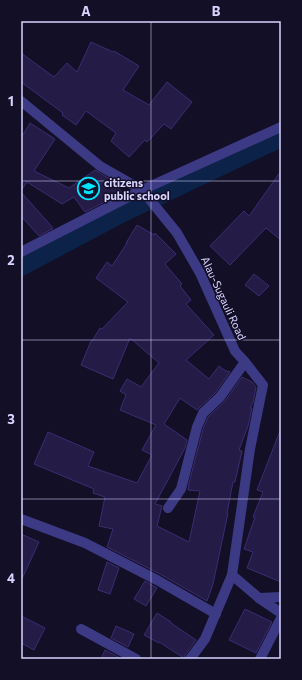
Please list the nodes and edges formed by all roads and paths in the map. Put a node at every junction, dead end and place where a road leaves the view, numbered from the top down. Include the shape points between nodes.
1 (21, 101) edge
2 (281, 127) edge
3 (148, 197) junction
4 (21, 252) edge
5 (245, 362) junction
6 (168, 508) dead end
7 (21, 519) edge
8 (232, 575) junction
9 (281, 596) edge
10 (259, 598) junction
11 (281, 612) edge
12 (216, 614) junction
13 (281, 618) edge
14 (81, 629) dead end
15 (136, 659) edge
16 (190, 659) edge
17 (260, 659) edge

1 - 3 street via 100,166
2 - 3 street
3 - 4 street
3 - 5 street, Alau-Sugauli Road via 176,233 200,273 235,351
5 - 6 street via 220,397 203,413 181,490
5 - 8 street, Alau-Sugauli Road via 263,385 250,449
7 - 12 street via 85,543
8 - 10 street
8 - 12 street, Alau-Sugauli Road
9 - 10 street
10 - 11 street
12 - 16 street, Alau-Sugauli Road via 205,639
13 - 17 street
14 - 15 street

